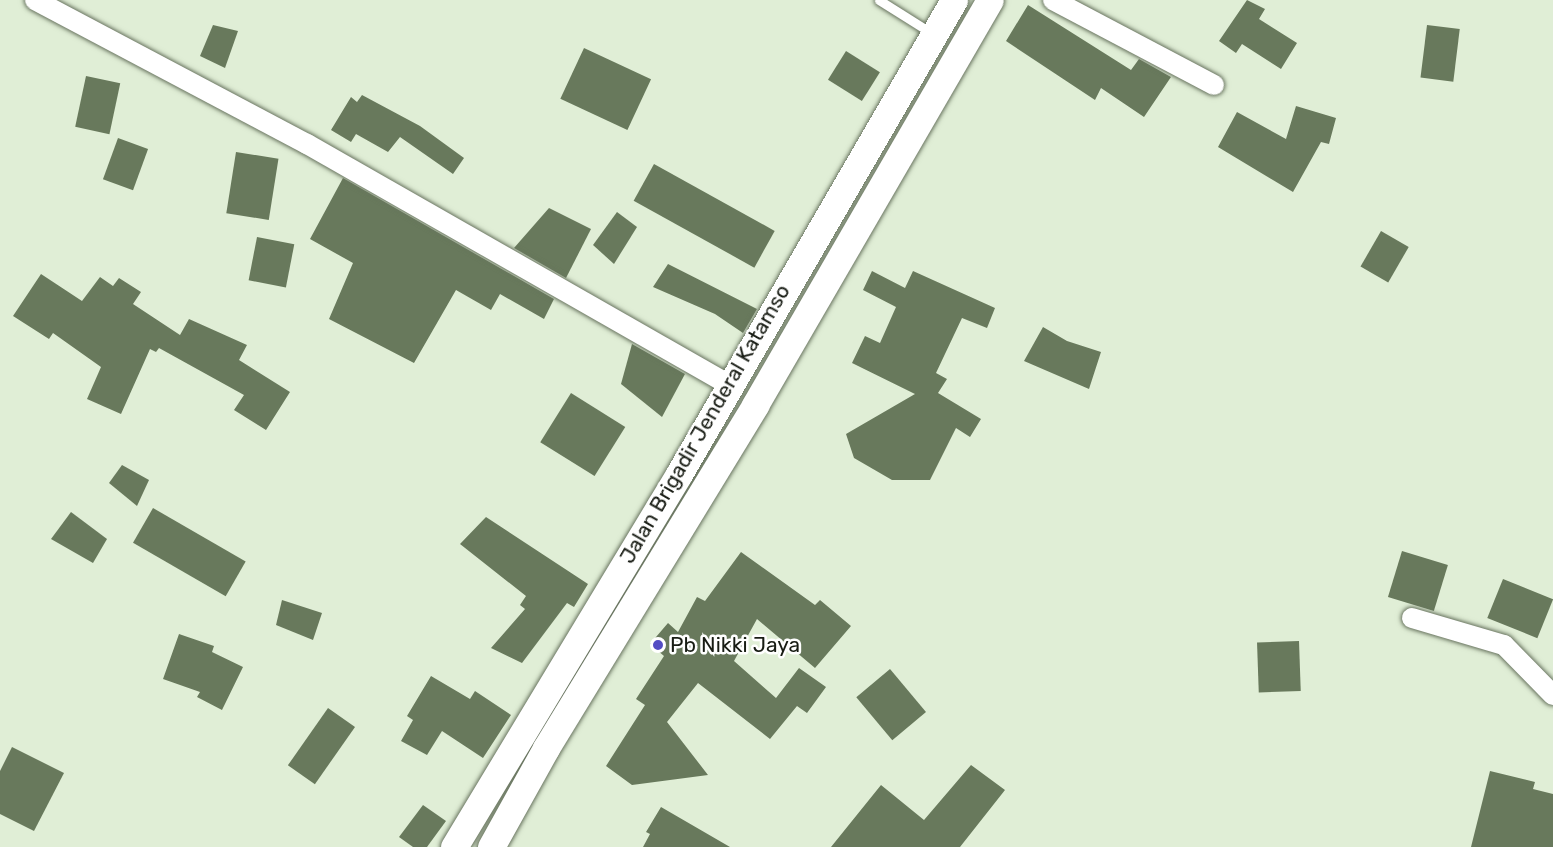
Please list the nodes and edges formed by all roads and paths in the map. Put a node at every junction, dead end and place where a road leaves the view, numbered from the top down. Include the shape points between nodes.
1 (35, 0) edge
2 (879, 0) edge
3 (954, 0) edge
4 (990, 0) edge
5 (1053, 0) edge
6 (933, 34) junction
7 (1214, 86) dead end
8 (729, 385) junction
9 (1412, 618) dead end
10 (1553, 695) edge
11 (454, 847) edge
12 (491, 847) edge

1 - 8 street via 308,144
2 - 6 lane
3 - 6 main road, Jalan Brigadir Jenderal Katamso
4 - 12 main road, Jalan Brigadir Jenderal Katamso via 755,405 546,748
5 - 7 street
6 - 8 main road, Jalan Brigadir Jenderal Katamso
8 - 11 main road, Jalan Brigadir Jenderal Katamso
9 - 10 street via 1504,645

